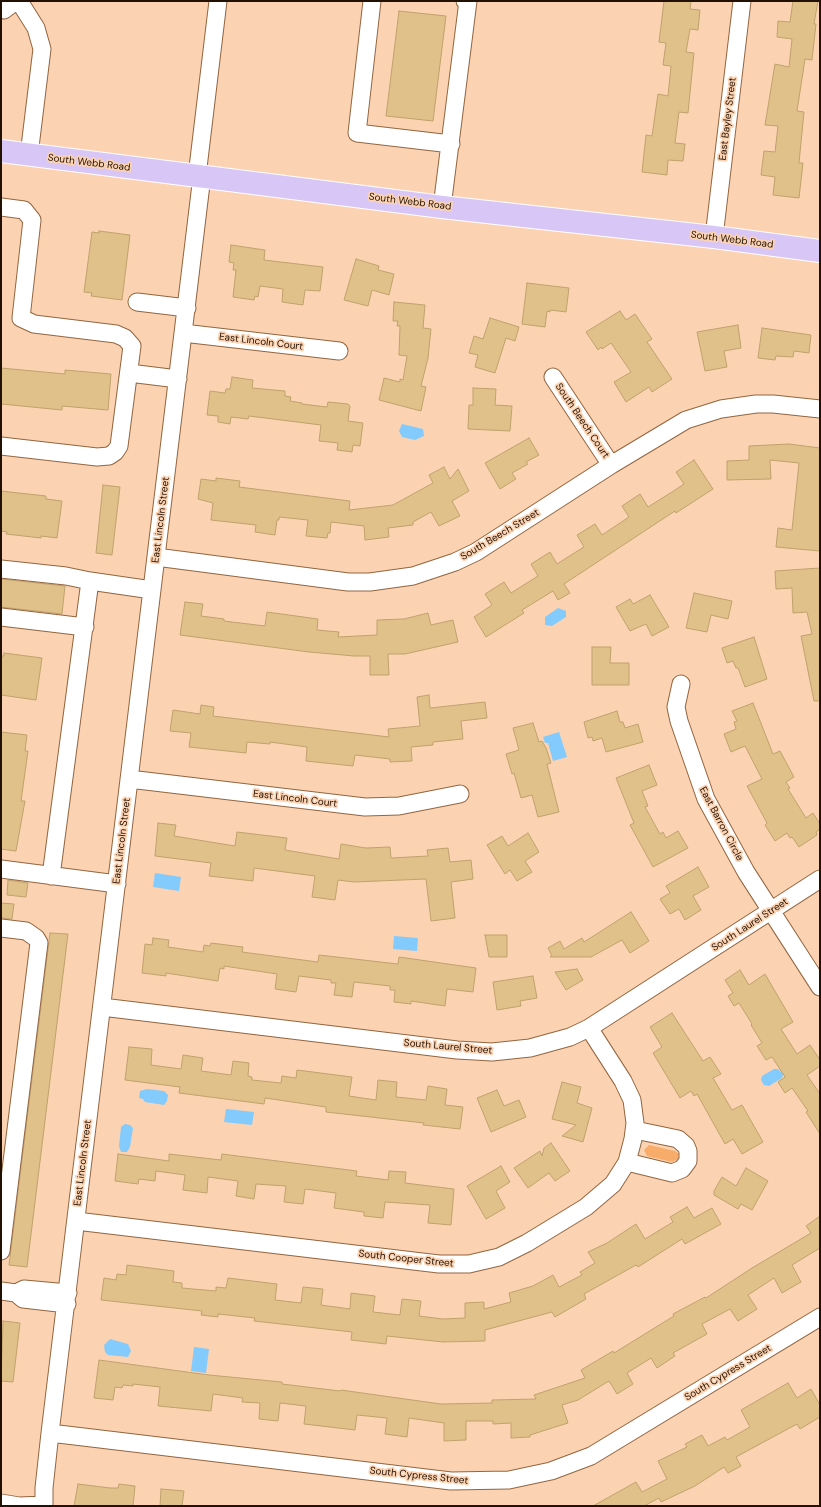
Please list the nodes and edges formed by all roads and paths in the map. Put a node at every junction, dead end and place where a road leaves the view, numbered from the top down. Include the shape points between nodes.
1 (16, 1) edge
2 (19, 1) edge
3 (218, 1) edge
4 (372, 1) edge
5 (466, 1) edge
6 (742, 1) edge
7 (1, 9) edge
8 (451, 144) junction
9 (1, 152) edge
10 (29, 155) junction
11 (199, 176) junction
12 (1, 207) edge
13 (442, 207) junction
14 (714, 237) junction
15 (820, 251) edge
16 (137, 302) dead end
17 (186, 308) junction
18 (183, 333) junction
19 (339, 351) dead end
20 (129, 373) junction
21 (553, 377) dead end
22 (178, 379) junction
23 (820, 409) edge
24 (1, 446) edge
25 (611, 465) junction
26 (156, 557) junction
27 (1, 569) edge
28 (90, 582) junction
29 (152, 590) junction
30 (1, 617) edge
31 (85, 627) junction
32 (681, 684) dead end
33 (130, 779) junction
34 (460, 794) dead end
35 (1, 868) edge
36 (50, 876) junction
37 (820, 879) edge
38 (117, 884) junction
39 (772, 911) junction
40 (1, 928) edge
41 (820, 987) edge
42 (102, 1008) junction
43 (590, 1028) junction
44 (635, 1130) junction
45 (627, 1162) junction
46 (76, 1221) junction
47 (1, 1251) edge
48 (9, 1292) edge
49 (67, 1298) junction
50 (820, 1317) edge
51 (50, 1433) junction
52 (1, 1503) edge
53 (44, 1505) edge

1 - 7 street via 4,10
2 - 10 street via 36,28 42,49
3 - 11 street, East Lincoln Street
4 - 8 street via 357,133
5 - 8 street
6 - 14 street, East Bayley Street
8 - 13 street
9 - 10 main road, South Webb Road
10 - 11 main road, South Webb Road
11 - 13 main road, South Webb Road
11 - 17 street, East Lincoln Street
12 - 20 street via 24,210 32,220 21,318 34,324 116,334 125,338 132,346
13 - 14 main road, South Webb Road
14 - 15 main road, South Webb Road
16 - 17 street
17 - 18 street, East Lincoln Street
18 - 19 street, East Lincoln Court
18 - 22 street, East Lincoln Street
20 - 22 street
20 - 24 street via 119,446 109,456 98,458
21 - 25 street, South Beech Court
22 - 26 street, East Lincoln Street
23 - 25 street, South Beech Street via 750,404 721,409 680,423
25 - 26 street, South Beech Street via 476,552 413,576 370,582 348,582
26 - 29 street, East Lincoln Street
27 - 28 street via 66,576
28 - 29 street
28 - 31 street
29 - 33 street, East Lincoln Street
30 - 31 street
31 - 36 street
32 - 39 street, East Barron Circle via 676,707 679,721 706,799 746,872
33 - 34 street, East Lincoln Court via 365,807 399,806
33 - 38 street, East Lincoln Street
35 - 36 street
36 - 38 street
37 - 39 street, South Laurel Street
38 - 42 street, East Lincoln Street
39 - 41 street, East Barron Circle
39 - 43 street, South Laurel Street
40 - 47 street via 26,932 39,943
42 - 43 street, South Laurel Street via 474,1051 530,1048
42 - 46 street, East Lincoln Street
43 - 44 street, South Cooper Street via 628,1089
44 - 45 street, South Cooper Street
44 - 45 street via 678,1140 686,1146 688,1161 682,1169 672,1173
45 - 46 street, South Cooper Street via 605,1193 567,1220 513,1251 469,1264 439,1264
46 - 49 street, East Lincoln Street
48 - 49 street via 23,1299
49 - 51 street, East Lincoln Street
50 - 51 street, South Cypress Street via 591,1456 551,1471 509,1480 451,1481
51 - 53 street, East Lincoln Street
52 - 53 street via 19,1506

